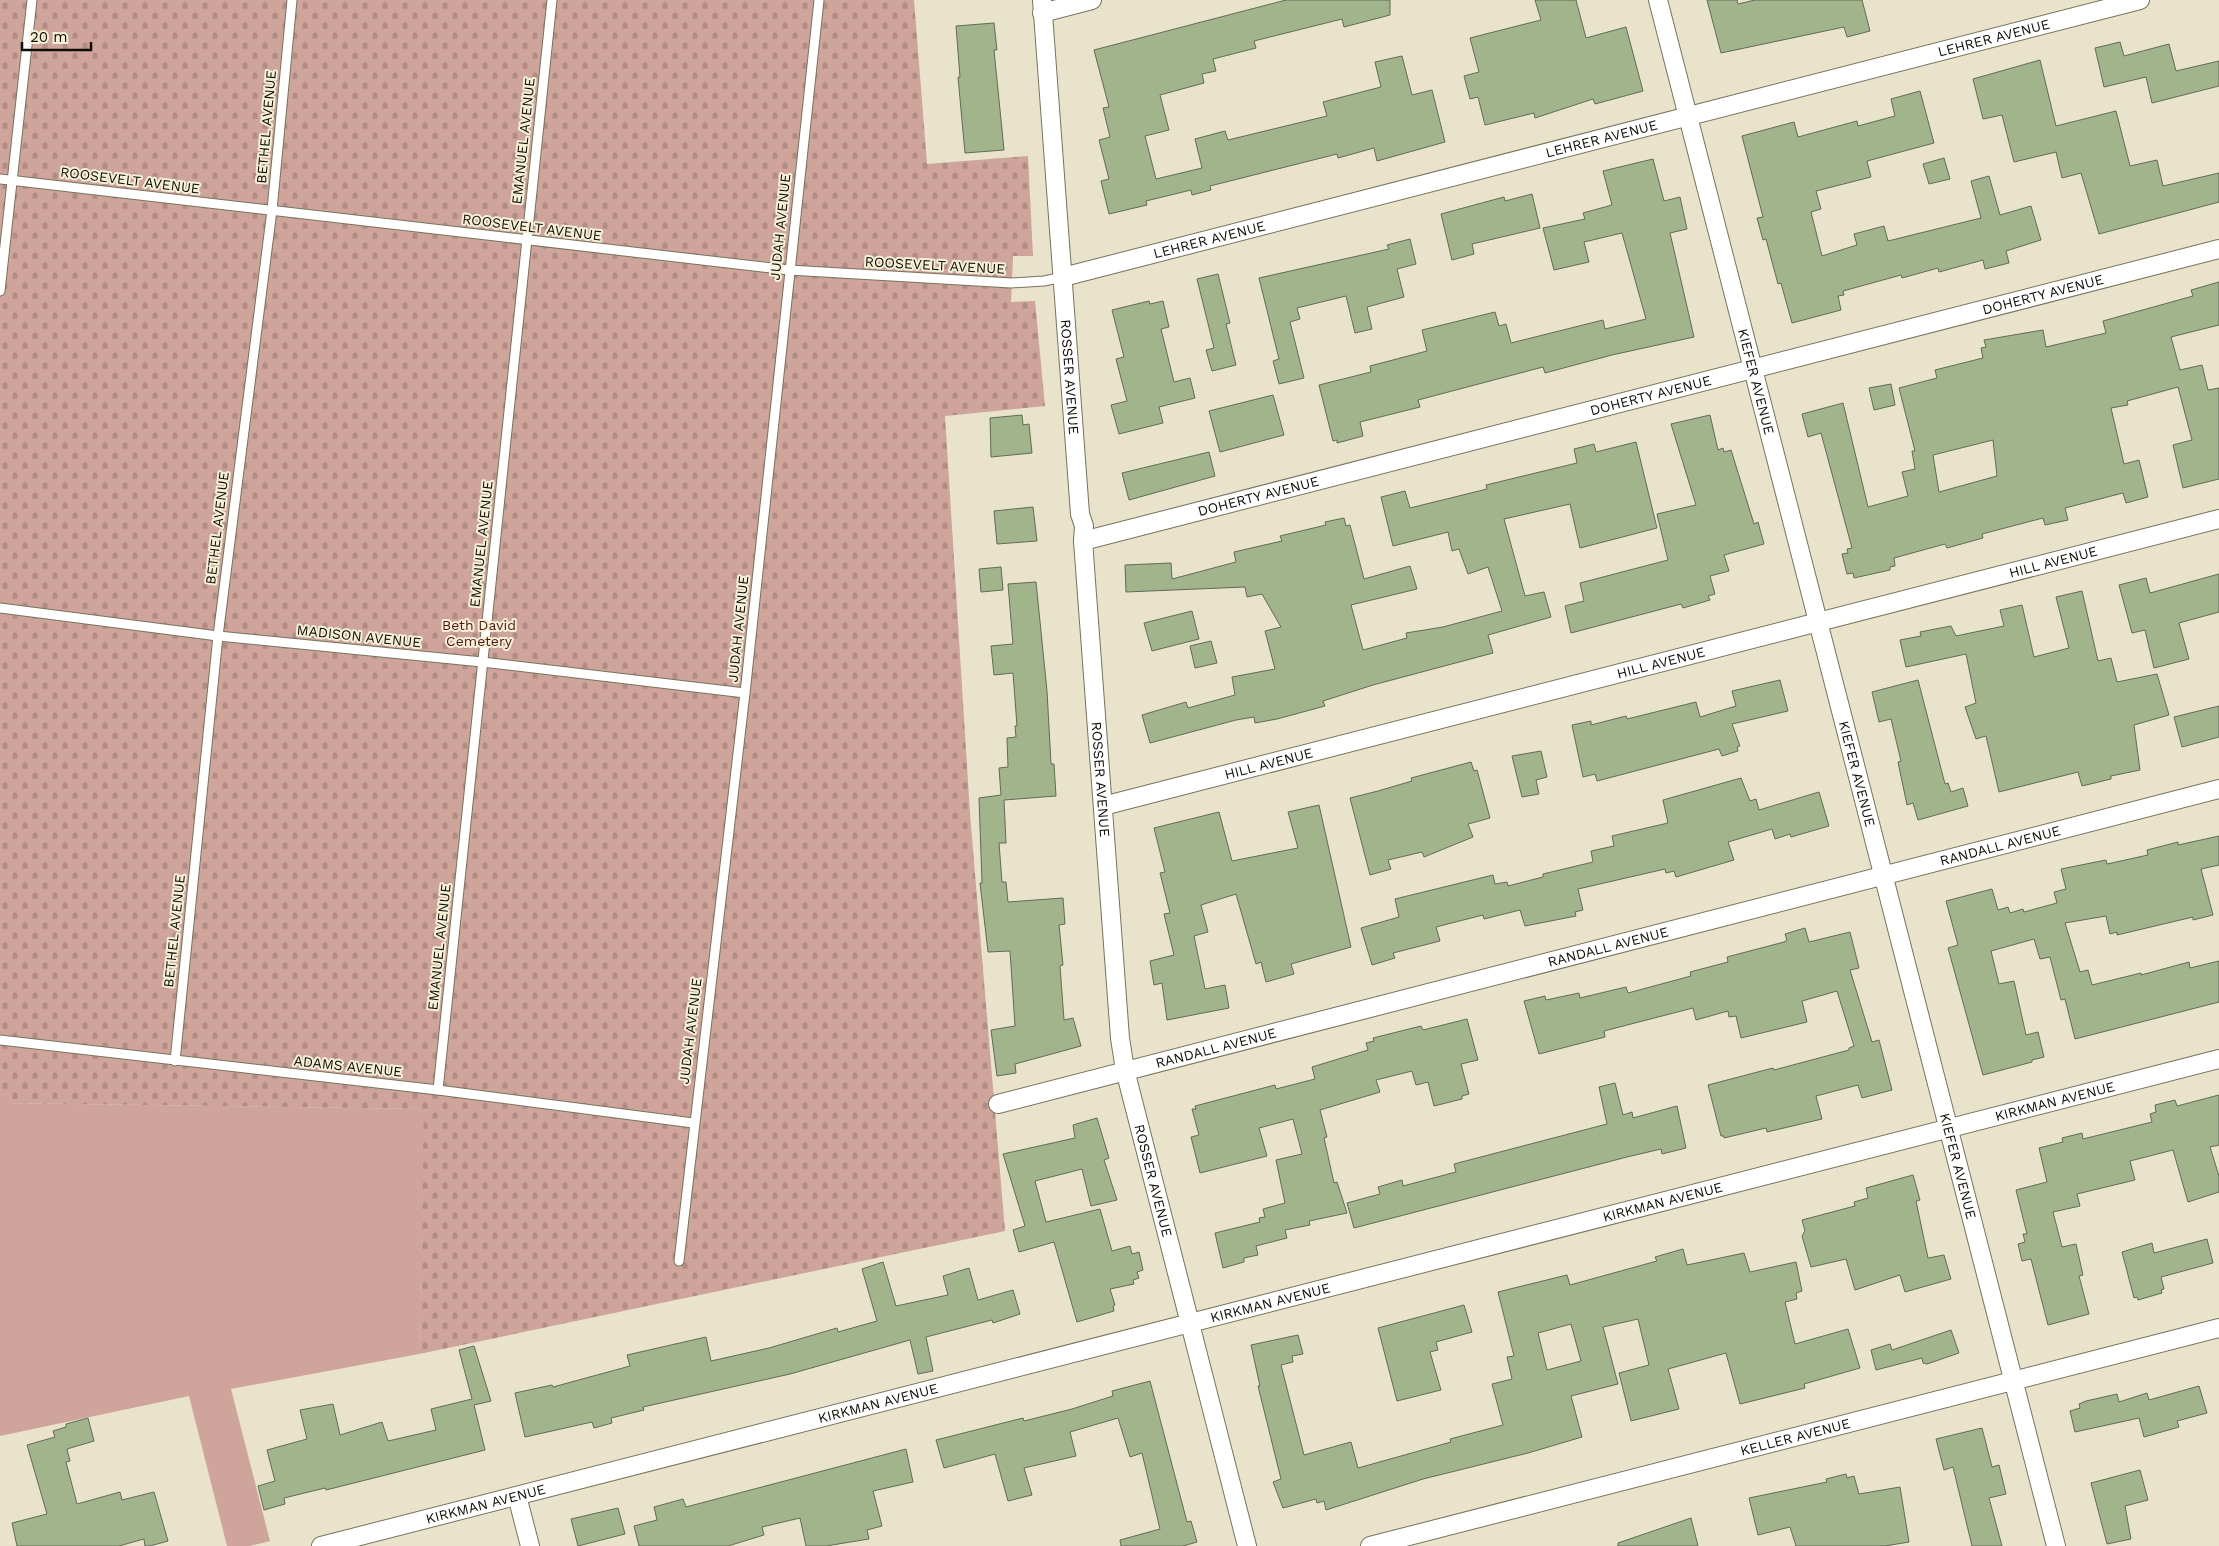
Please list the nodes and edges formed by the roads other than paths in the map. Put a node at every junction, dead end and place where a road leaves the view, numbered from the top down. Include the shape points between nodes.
1 (32, 0) edge
2 (292, 0) edge
3 (552, 0) edge
4 (819, 0) edge
5 (1092, 0) edge
6 (1658, 0) edge
7 (2140, 0) edge
8 (1042, 6) edge
9 (1688, 117) junction
10 (0, 179) edge
11 (13, 180) junction
12 (272, 210) junction
13 (527, 240) junction
14 (2219, 249) edge
15 (789, 270) junction
16 (1063, 277) junction
17 (0, 291) edge
18 (1753, 370) junction
19 (2219, 519) edge
20 (1083, 541) junction
21 (0, 608) edge
22 (1818, 622) junction
23 (218, 636) junction
24 (482, 662) junction
25 (745, 693) junction
26 (2219, 789) edge
27 (1103, 806) junction
28 (1883, 876) junction
29 (0, 1040) edge
30 (2219, 1059) edge
31 (175, 1061) junction
32 (1125, 1070) junction
33 (438, 1090) junction
34 (998, 1104) dead end
35 (693, 1123) junction
36 (1949, 1129) junction
37 (679, 1261) dead end
38 (1189, 1323) junction
39 (2219, 1328) edge
40 (2014, 1381) junction
41 (517, 1496) junction
42 (321, 1546) edge
43 (530, 1546) edge
44 (1247, 1546) edge
45 (1370, 1546) edge
46 (2056, 1546) edge

1 - 11 lane
2 - 12 lane, BETHEL AVENUE
3 - 13 lane, EMANUEL AVENUE
4 - 15 lane, JUDAH AVENUE
5 - 8 street
6 - 9 street, KIEFER AVENUE
7 - 9 street, LEHRER AVENUE
8 - 16 street, ROSSER AVENUE
9 - 16 street, LEHRER AVENUE
9 - 18 street, KIEFER AVENUE
10 - 11 lane, ROOSEVELT AVENUE
11 - 12 lane, ROOSEVELT AVENUE
11 - 17 lane
12 - 13 lane, ROOSEVELT AVENUE
12 - 23 lane, BETHEL AVENUE
13 - 15 lane, ROOSEVELT AVENUE
13 - 24 lane, EMANUEL AVENUE
14 - 18 street, DOHERTY AVENUE
15 - 16 lane, ROOSEVELT AVENUE via 1011,283
15 - 25 lane, JUDAH AVENUE
16 - 20 street, ROSSER AVENUE
18 - 20 street, DOHERTY AVENUE
18 - 22 street, KIEFER AVENUE
19 - 22 street, HILL AVENUE
20 - 27 street, ROSSER AVENUE
21 - 23 lane, MADISON AVENUE
22 - 27 street, HILL AVENUE
22 - 28 street, KIEFER AVENUE
23 - 24 lane, MADISON AVENUE
23 - 31 lane, BETHEL AVENUE
24 - 25 lane, MADISON AVENUE
24 - 33 lane, EMANUEL AVENUE
25 - 35 lane, JUDAH AVENUE
26 - 28 street, RANDALL AVENUE
27 - 32 street, ROSSER AVENUE
28 - 32 street, RANDALL AVENUE
28 - 36 street, KIEFER AVENUE
29 - 31 lane, ADAMS AVENUE
30 - 36 street, KIRKMAN AVENUE
31 - 33 lane, ADAMS AVENUE
32 - 34 street, RANDALL AVENUE
32 - 38 street, ROSSER AVENUE
33 - 35 lane, ADAMS AVENUE
35 - 37 lane, JUDAH AVENUE
36 - 38 street, KIRKMAN AVENUE
36 - 40 street, KIEFER AVENUE
38 - 41 street, KIRKMAN AVENUE
38 - 44 street, ROSSER AVENUE
39 - 40 street, KELLER AVENUE
40 - 45 street, KELLER AVENUE
40 - 46 street, KIEFER AVENUE
41 - 42 street, KIRKMAN AVENUE
41 - 43 street

